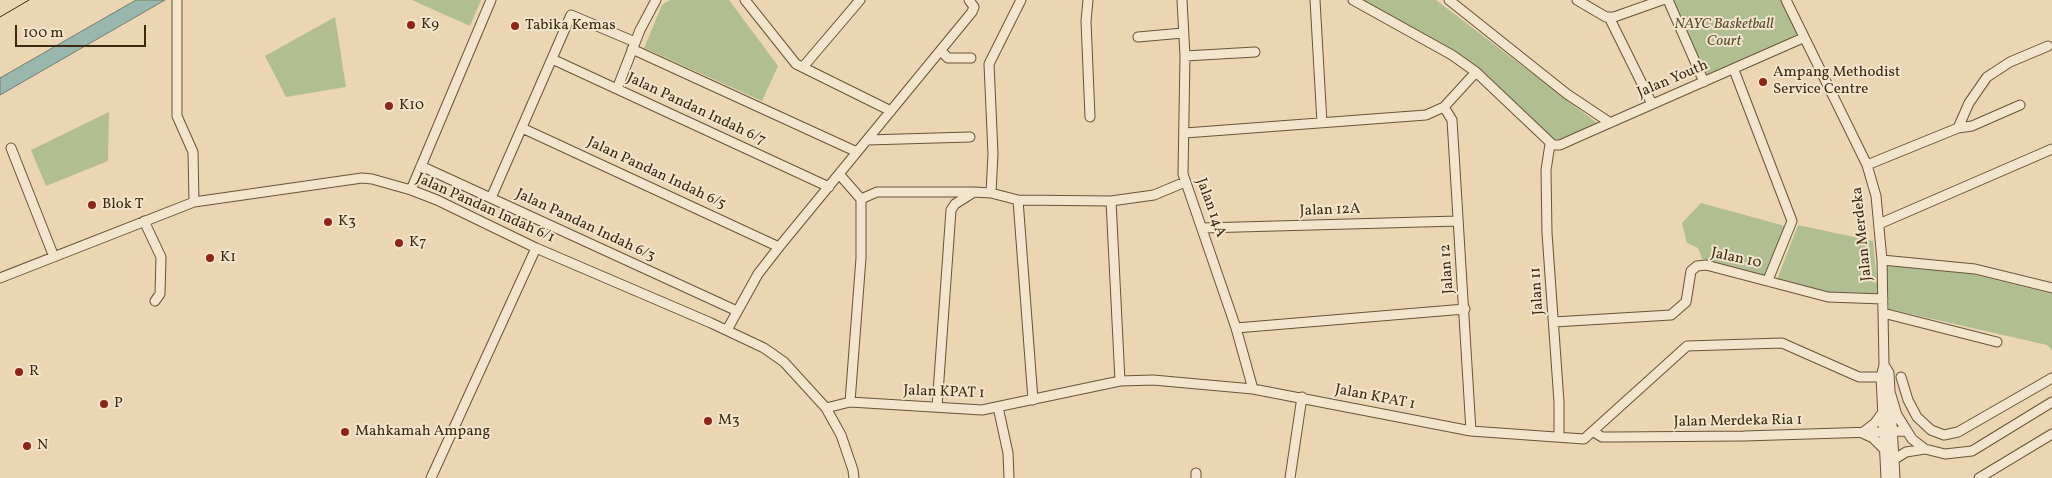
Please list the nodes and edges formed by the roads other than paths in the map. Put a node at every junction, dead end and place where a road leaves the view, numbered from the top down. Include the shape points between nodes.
1 (177, 0) edge
2 (491, 0) edge
3 (656, 0) edge
4 (745, 0) edge
5 (1022, 0) edge
6 (1088, 0) edge
7 (1182, 0) edge
8 (1315, 0) edge
9 (1353, 0) edge
10 (1449, 0) edge
11 (1577, 0) edge
12 (1662, 0) edge
13 (1668, 0) edge
14 (1786, 0) edge
15 (857, 1) edge
16 (971, 3) edge
17 (1609, 17) junction
18 (1183, 33) junction
19 (1138, 36) dead end
20 (1804, 38) junction
21 (634, 46) junction
22 (2048, 46) dead end
23 (941, 51) junction
24 (1255, 52) dead end
25 (1185, 56) junction
26 (971, 58) dead end
27 (552, 59) junction
28 (803, 67) junction
29 (1734, 70) junction
30 (1476, 72) junction
31 (1704, 82) junction
32 (617, 89) junction
33 (1652, 104) junction
34 (2020, 105) dead end
35 (1444, 107) junction
36 (891, 111) junction
37 (1090, 117) dead end
38 (1609, 122) junction
39 (1322, 123) junction
40 (522, 128) junction
41 (1958, 128) junction
42 (1185, 133) junction
43 (970, 136) dead end
44 (868, 140) junction
45 (1552, 144) junction
46 (11, 148) dead end
47 (2052, 150) edge
48 (857, 152) junction
49 (1867, 165) junction
50 (421, 166) junction
51 (839, 174) junction
52 (1185, 182) junction
53 (829, 187) junction
54 (411, 190) junction
55 (974, 192) junction
56 (991, 193) junction
57 (491, 198) junction
58 (861, 198) junction
59 (1018, 200) junction
60 (1111, 201) junction
61 (194, 202) junction
62 (144, 221) junction
63 (1458, 221) junction
64 (1879, 224) junction
65 (1203, 228) junction
66 (779, 247) junction
67 (536, 248) junction
68 (54, 257) junction
69 (1882, 260) junction
70 (0, 278) edge
71 (1768, 280) junction
72 (2052, 288) edge
73 (1883, 299) junction
74 (155, 301) dead end
75 (1464, 309) junction
76 (737, 311) junction
77 (1883, 313) junction
78 (1554, 322) junction
79 (1236, 328) junction
80 (727, 330) junction
81 (1997, 342) dead end
82 (1884, 365) junction
83 (1881, 377) junction
84 (1901, 377) dead end
85 (2052, 378) edge
86 (1120, 381) junction
87 (1253, 389) junction
88 (1891, 395) junction
89 (1302, 397) junction
90 (1033, 400) junction
91 (850, 402) junction
92 (2052, 403) edge
93 (937, 407) junction
94 (998, 407) junction
95 (826, 408) junction
96 (1883, 412) junction
97 (1471, 431) junction
98 (1906, 431) junction
99 (1594, 432) junction
100 (1889, 432) junction
101 (1861, 433) junction
102 (2052, 434) edge
103 (1559, 437) junction
104 (1925, 449) junction
105 (1885, 450) junction
106 (1895, 459) junction
107 (431, 478) edge
108 (854, 478) edge
109 (1009, 478) edge
110 (1290, 478) edge
111 (1886, 478) edge
112 (1895, 478) edge
113 (1979, 478) edge

1 - 61 street via 177,116 193,152
2 - 50 street
3 - 21 street
4 - 28 street via 796,64
5 - 56 street via 989,64 993,154
6 - 37 street
7 - 18 street, Jalan 14A
8 - 39 street
9 - 30 street via 1452,55
10 - 38 street via 1567,94
11 - 17 street via 1598,14
12 - 17 street
13 - 31 street
14 - 20 street, Jalan Merdeka
15 - 28 street
16 - 23 street
17 - 33 street
18 - 19 street
18 - 25 street, Jalan 14A
20 - 29 street, Jalan Youth
20 - 49 street, Jalan Merdeka
21 - 27 street via 571,15
21 - 32 street
21 - 48 street
22 - 41 street via 2010,62 1987,77 1969,103
23 - 26 street via 948,58
23 - 36 street
24 - 25 street
25 - 42 street, Jalan 14A
27 - 32 street, Jalan Pandan Indah 6/7
27 - 40 street
28 - 36 street
29 - 31 street, Jalan Youth
29 - 71 street via 1792,221
30 - 35 street
30 - 45 street
31 - 33 street, Jalan Youth
32 - 53 street, Jalan Pandan Indah 6/7
33 - 38 street, Jalan Youth
34 - 41 street via 1972,126
35 - 39 street via 1426,115
35 - 63 street, Jalan 12 via 1452,120
36 - 44 street
38 - 45 street, Jalan Youth via 1560,145
39 - 42 street
40 - 57 street
40 - 66 street, Jalan Pandan Indah 6/5
41 - 49 street
42 - 52 street, Jalan 14A
43 - 44 street
44 - 48 street
45 - 78 street, Jalan 11 via 1546,170
46 - 68 street
47 - 64 street
48 - 51 street
49 - 64 street, Jalan Merdeka via 1876,196
50 - 54 street
50 - 57 street, Jalan Pandan Indah 6/3
51 - 53 street
51 - 58 street
52 - 60 street via 1154,196
52 - 65 street, Jalan 14A
53 - 66 street
54 - 61 street, Jalan Pandan Indah 6/1 via 362,178
54 - 67 street, Jalan Pandan Indah 6/1
55 - 56 street
55 - 58 street via 877,192
55 - 93 street via 951,210
56 - 59 street
57 - 76 street, Jalan Pandan Indah 6/3
58 - 91 street via 861,258
59 - 60 street
59 - 90 street
60 - 86 street
61 - 62 street, Jalan Pandan Indah 6/1
62 - 68 street, Jalan Pandan Indah 6/1
62 - 74 street via 161,257 160,294
63 - 65 street, Jalan 12A
63 - 75 street, Jalan 12
64 - 69 street, Jalan Merdeka
65 - 79 street, Jalan 14A
66 - 76 street via 758,274
67 - 80 street, Jalan Pandan Indah 6/1
67 - 107 street
68 - 70 street, Jalan Pandan Indah 6/1
69 - 72 street via 1975,269
69 - 73 street, Jalan Merdeka
71 - 73 street, Jalan 10 via 1828,297
71 - 78 street, Jalan 10 via 1706,265 1697,266 1692,272 1686,302 1671,315
73 - 77 street, Jalan Merdeka
75 - 79 street
75 - 97 street, Jalan 12
76 - 80 street
77 - 81 street
77 - 82 street, Jalan Merdeka
78 - 103 street, Jalan 11
79 - 87 street, Jalan 14A
80 - 95 street, Jalan Pandan Indah 6/1 via 784,362
82 - 83 street, Jalan Merdeka
82 - 88 street, Jalan Merdeka via 1889,373
83 - 96 street, Jalan Merdeka
83 - 99 street, Jalan KPAT 1 via 1859,377 1782,343 1687,346
84 - 85 street via 1917,418 1931,430 1944,434 1958,432
86 - 87 street, Jalan KPAT 1 via 1153,380
86 - 90 street, Jalan KPAT 1
87 - 89 street, Jalan KPAT 1
88 - 98 street
88 - 100 street, Jalan Merdeka
89 - 97 street, Jalan KPAT 1
89 - 110 street
90 - 94 street, Jalan KPAT 1
91 - 93 street, Jalan KPAT 1
91 - 95 street, Jalan KPAT 1
92 - 104 street via 1972,451 1944,454
93 - 94 street, Jalan KPAT 1 via 982,410
94 - 109 street via 1008,453
95 - 108 street, Jalan Pandan Indah 6/1 via 842,435
96 - 100 street, Jalan Merdeka
96 - 101 street
97 - 103 street, Jalan KPAT 1
98 - 100 street
98 - 104 street
99 - 101 street, Jalan Merdeka Ria 1 via 1615,437
99 - 103 street, Jalan KPAT 1 via 1584,439
100 - 101 street, Jalan Merdeka Ria 1
100 - 105 street, Jalan Merdeka
100 - 106 street, Jalan Merdeka
101 - 105 street via 1873,438
102 - 113 street
104 - 106 street via 1906,452
105 - 111 street, Jalan Merdeka
106 - 112 street, Jalan Merdeka

